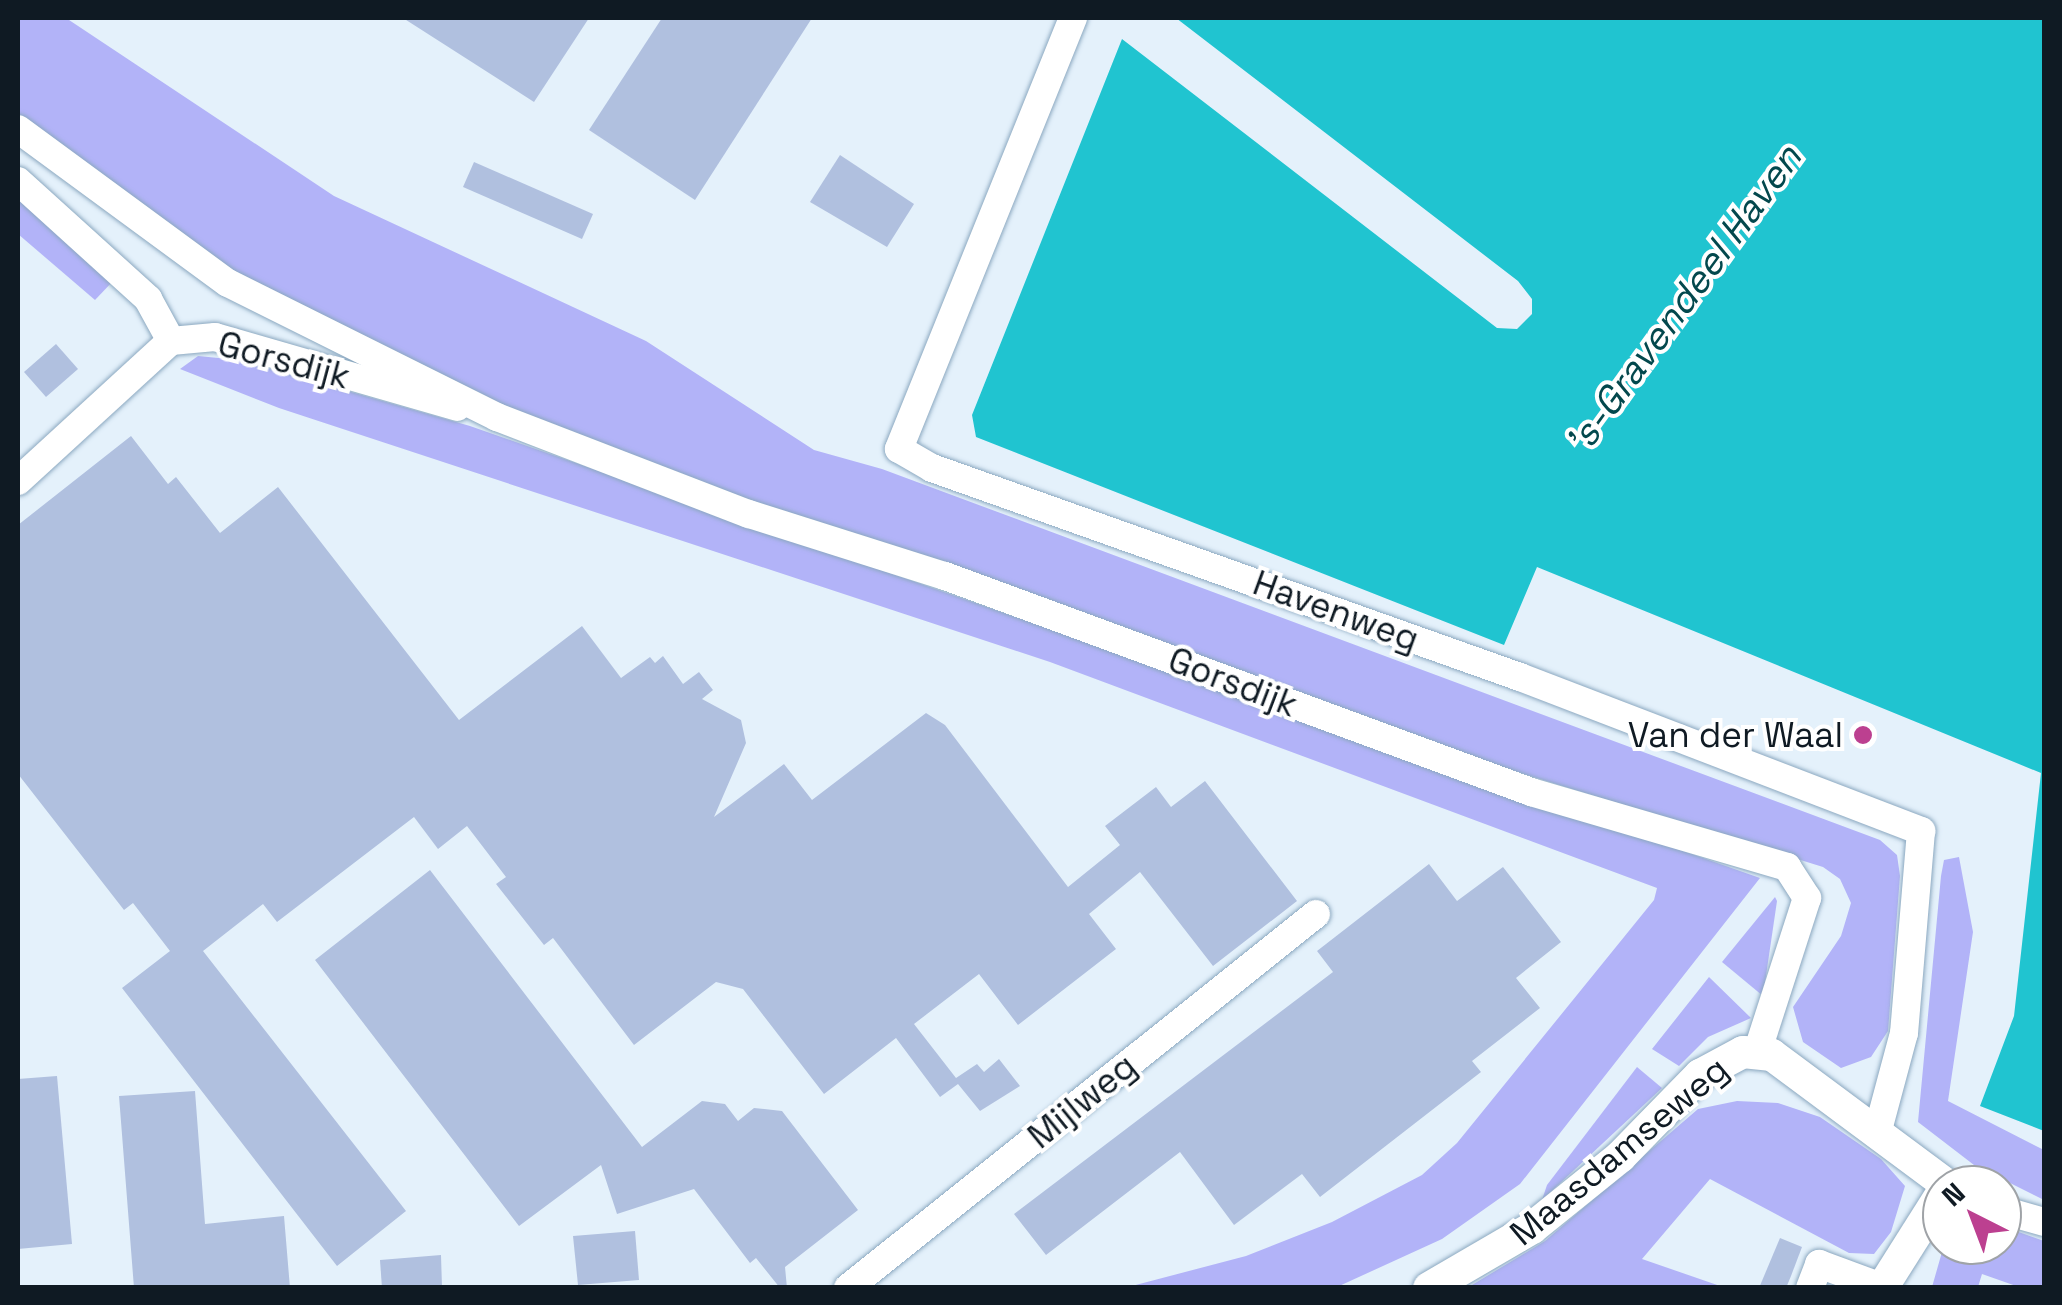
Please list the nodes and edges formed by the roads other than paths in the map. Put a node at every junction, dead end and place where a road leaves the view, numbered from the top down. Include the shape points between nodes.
1 (1073, 18) edge
2 (18, 130) edge
3 (18, 181) edge
4 (171, 342) junction
5 (497, 417) junction
6 (18, 481) edge
7 (1316, 914) dead end
8 (1758, 1050) junction
9 (1877, 1134) junction
10 (1922, 1167) edge
11 (1922, 1226) edge
12 (1882, 1287) edge
13 (848, 1288) edge
14 (1429, 1288) edge
15 (1810, 1288) edge

1 - 9 street, Havenweg via 898,449 932,468 1520,677 1921,831 1904,1033
2 - 5 street, Gorsdijk via 228,283
3 - 4 street, Gorsdijk via 139,289
4 - 5 street, Gorsdijk via 214,336
4 - 6 street
5 - 8 street, Gorsdijk via 748,514 963,583 1530,792 1787,866 1807,898
7 - 13 street, Mijlweg
8 - 9 street
8 - 14 street, Maasdamseweg via 1714,1064 1574,1196 1480,1262
9 - 10 street
11 - 12 street
12 - 15 street via 1819,1264

